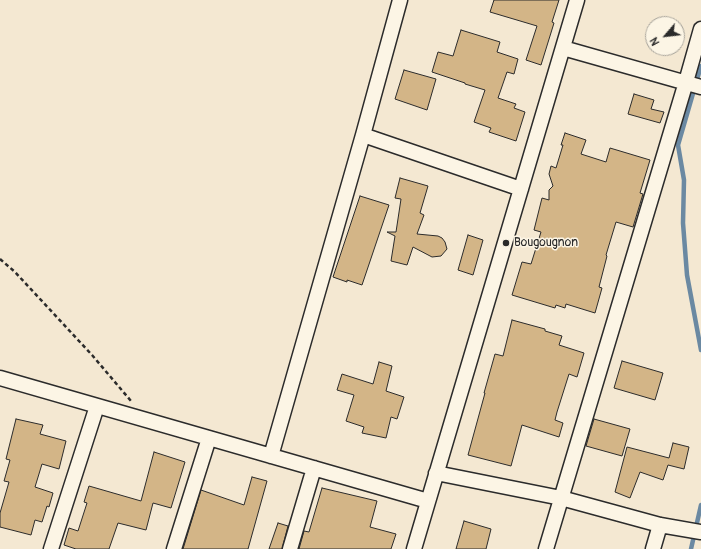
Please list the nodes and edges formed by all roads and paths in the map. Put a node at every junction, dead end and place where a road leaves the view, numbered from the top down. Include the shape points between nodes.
1 (400, 0) edge
2 (578, 0) edge
3 (701, 29) edge
4 (563, 48) junction
5 (686, 82) junction
6 (701, 87) edge
7 (363, 135) junction
8 (521, 189) junction
9 (0, 259) edge
10 (0, 378) edge
11 (134, 403) dead end
12 (97, 406) junction
13 (209, 438) junction
14 (271, 456) junction
15 (314, 468) junction
16 (436, 473) junction
17 (561, 498) junction
18 (428, 501) junction
19 (660, 525) junction
20 (701, 532) edge
21 (51, 549) edge
22 (174, 549) edge
23 (290, 549) edge
24 (414, 549) edge
25 (546, 549) edge
26 (653, 549) edge

1 - 7 street
2 - 4 street
3 - 5 street
4 - 5 street
4 - 8 street
5 - 6 street
5 - 17 street
7 - 8 street
7 - 14 street
8 - 16 street
9 - 11 path via 87,349
10 - 12 street
12 - 13 street
12 - 21 street
13 - 14 street
13 - 22 street
14 - 15 street
15 - 18 street
15 - 23 street
16 - 17 street
16 - 18 street
17 - 19 street
17 - 25 street
18 - 24 street
19 - 20 street
19 - 26 street

